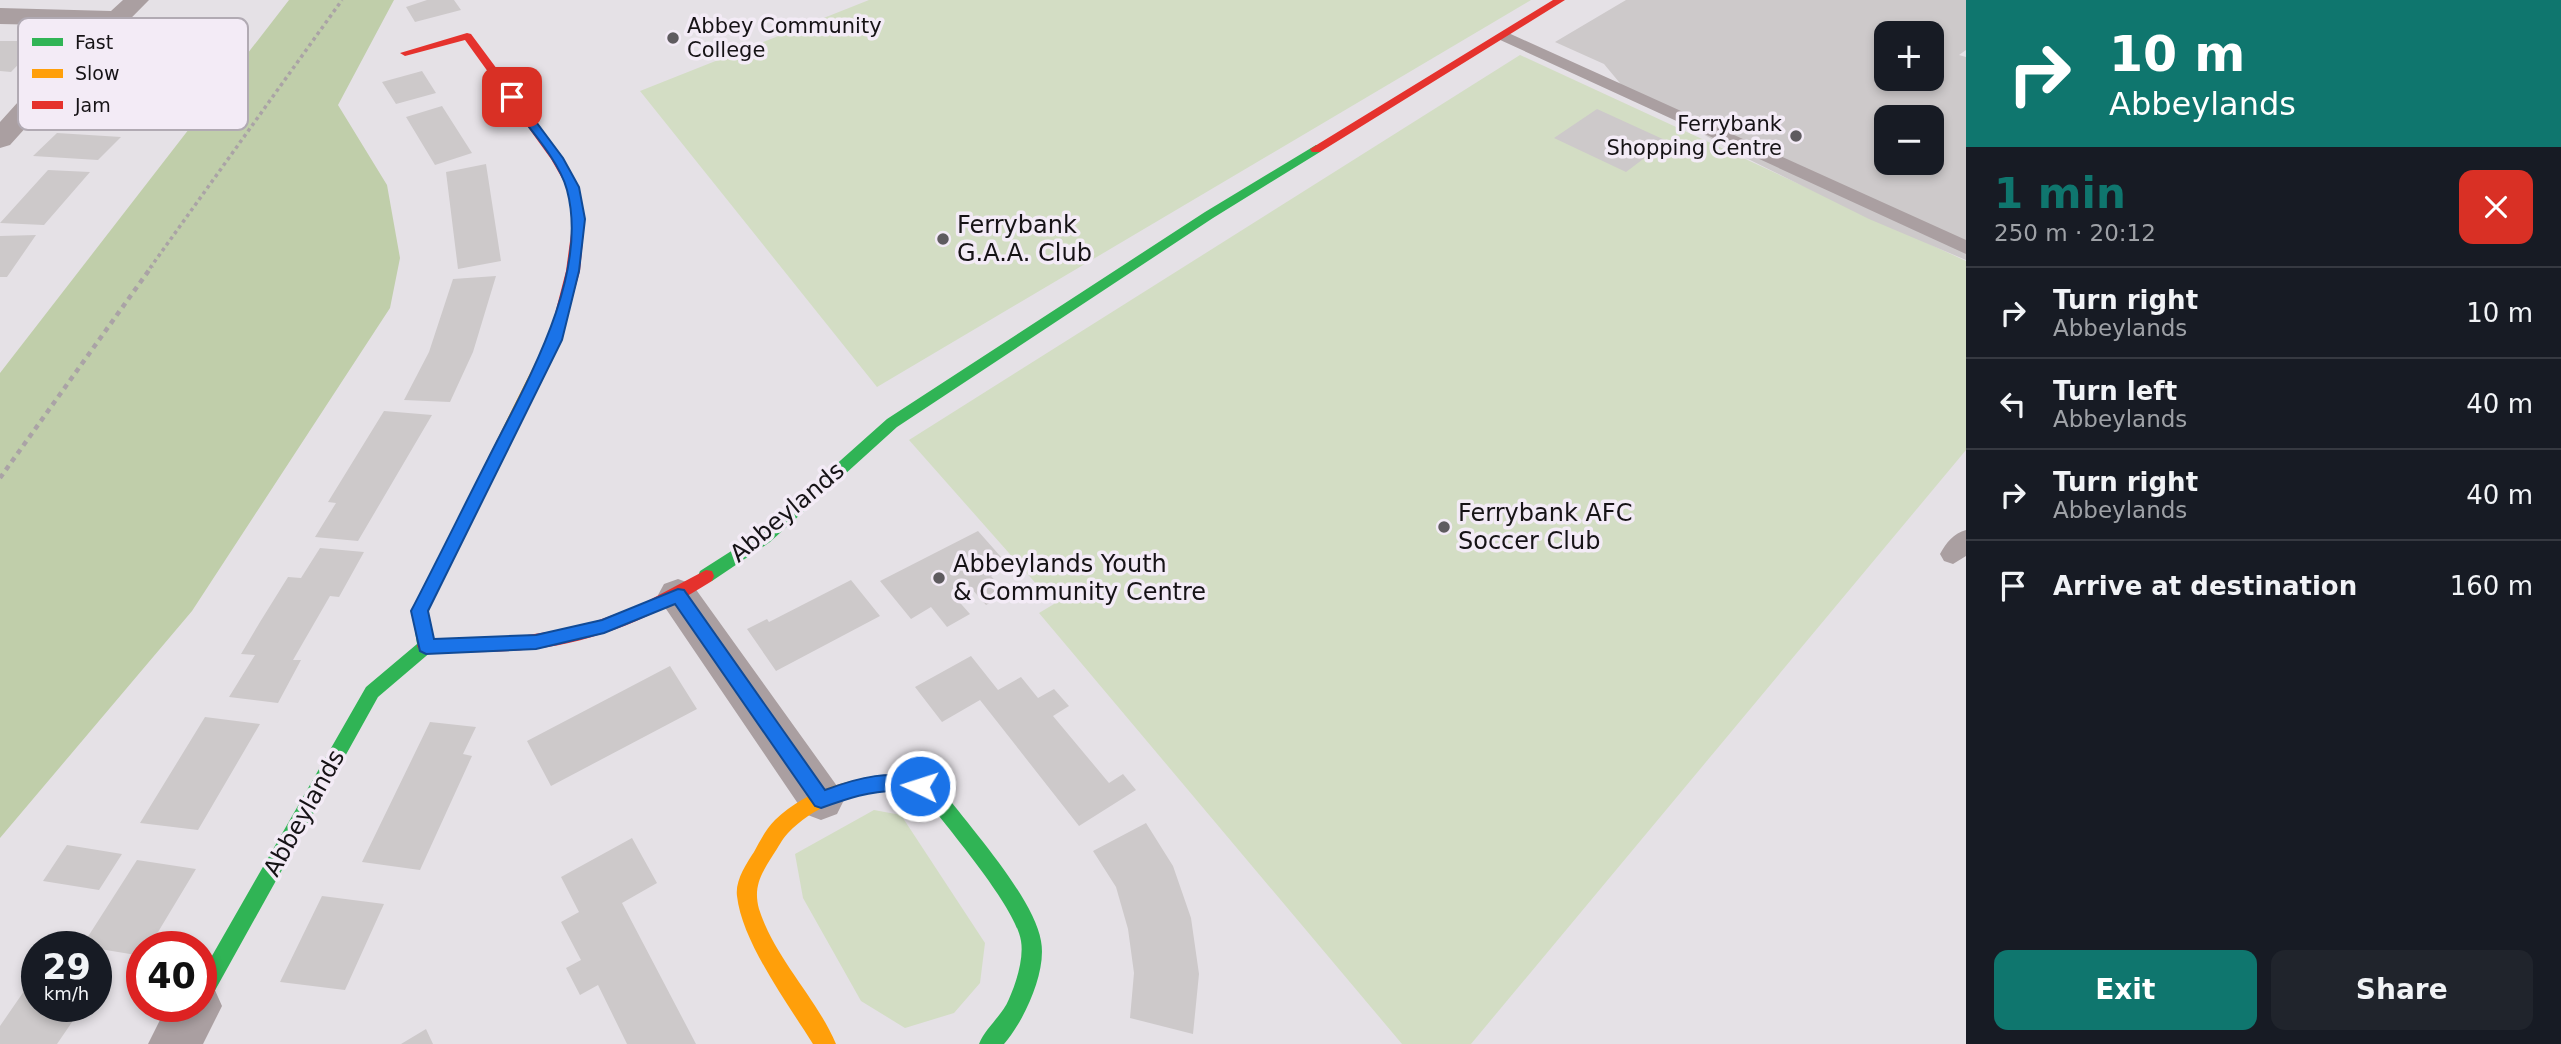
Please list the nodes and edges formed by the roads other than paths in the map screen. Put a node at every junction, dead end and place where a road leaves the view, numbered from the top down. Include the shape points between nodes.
1 (136, 0) edge
2 (1560, 0) edge
3 (0, 16) edge
4 (79, 18) edge
5 (119, 18) edge
6 (1504, 36) junction
7 (405, 53) dead end
8 (18, 119) edge
9 (0, 139) edge
10 (1966, 248) edge
11 (678, 595) junction
12 (426, 646) junction
13 (821, 800) junction
14 (217, 968) edge
15 (187, 1022) edge
16 (174, 1044) edge
17 (825, 1044) edge
18 (990, 1044) edge

1 - 5 street
2 - 6 street, Abbeylands
3 - 4 street
6 - 10 lane
6 - 11 street, Abbeylands via 1209,215 892,423 764,538
7 - 12 street via 467,36 557,158 573,187 579,219 573,271 555,340 420,611
8 - 9 street
11 - 12 street, Abbeylands via 604,626 536,642
11 - 13 street
12 - 14 street, Abbeylands via 372,692
13 - 17 street via 783,825 756,863 746,892 754,924
13 - 18 street via 855,787 920,786 939,799 1023,916 1032,943 1030,970 1020,1005
15 - 16 street

